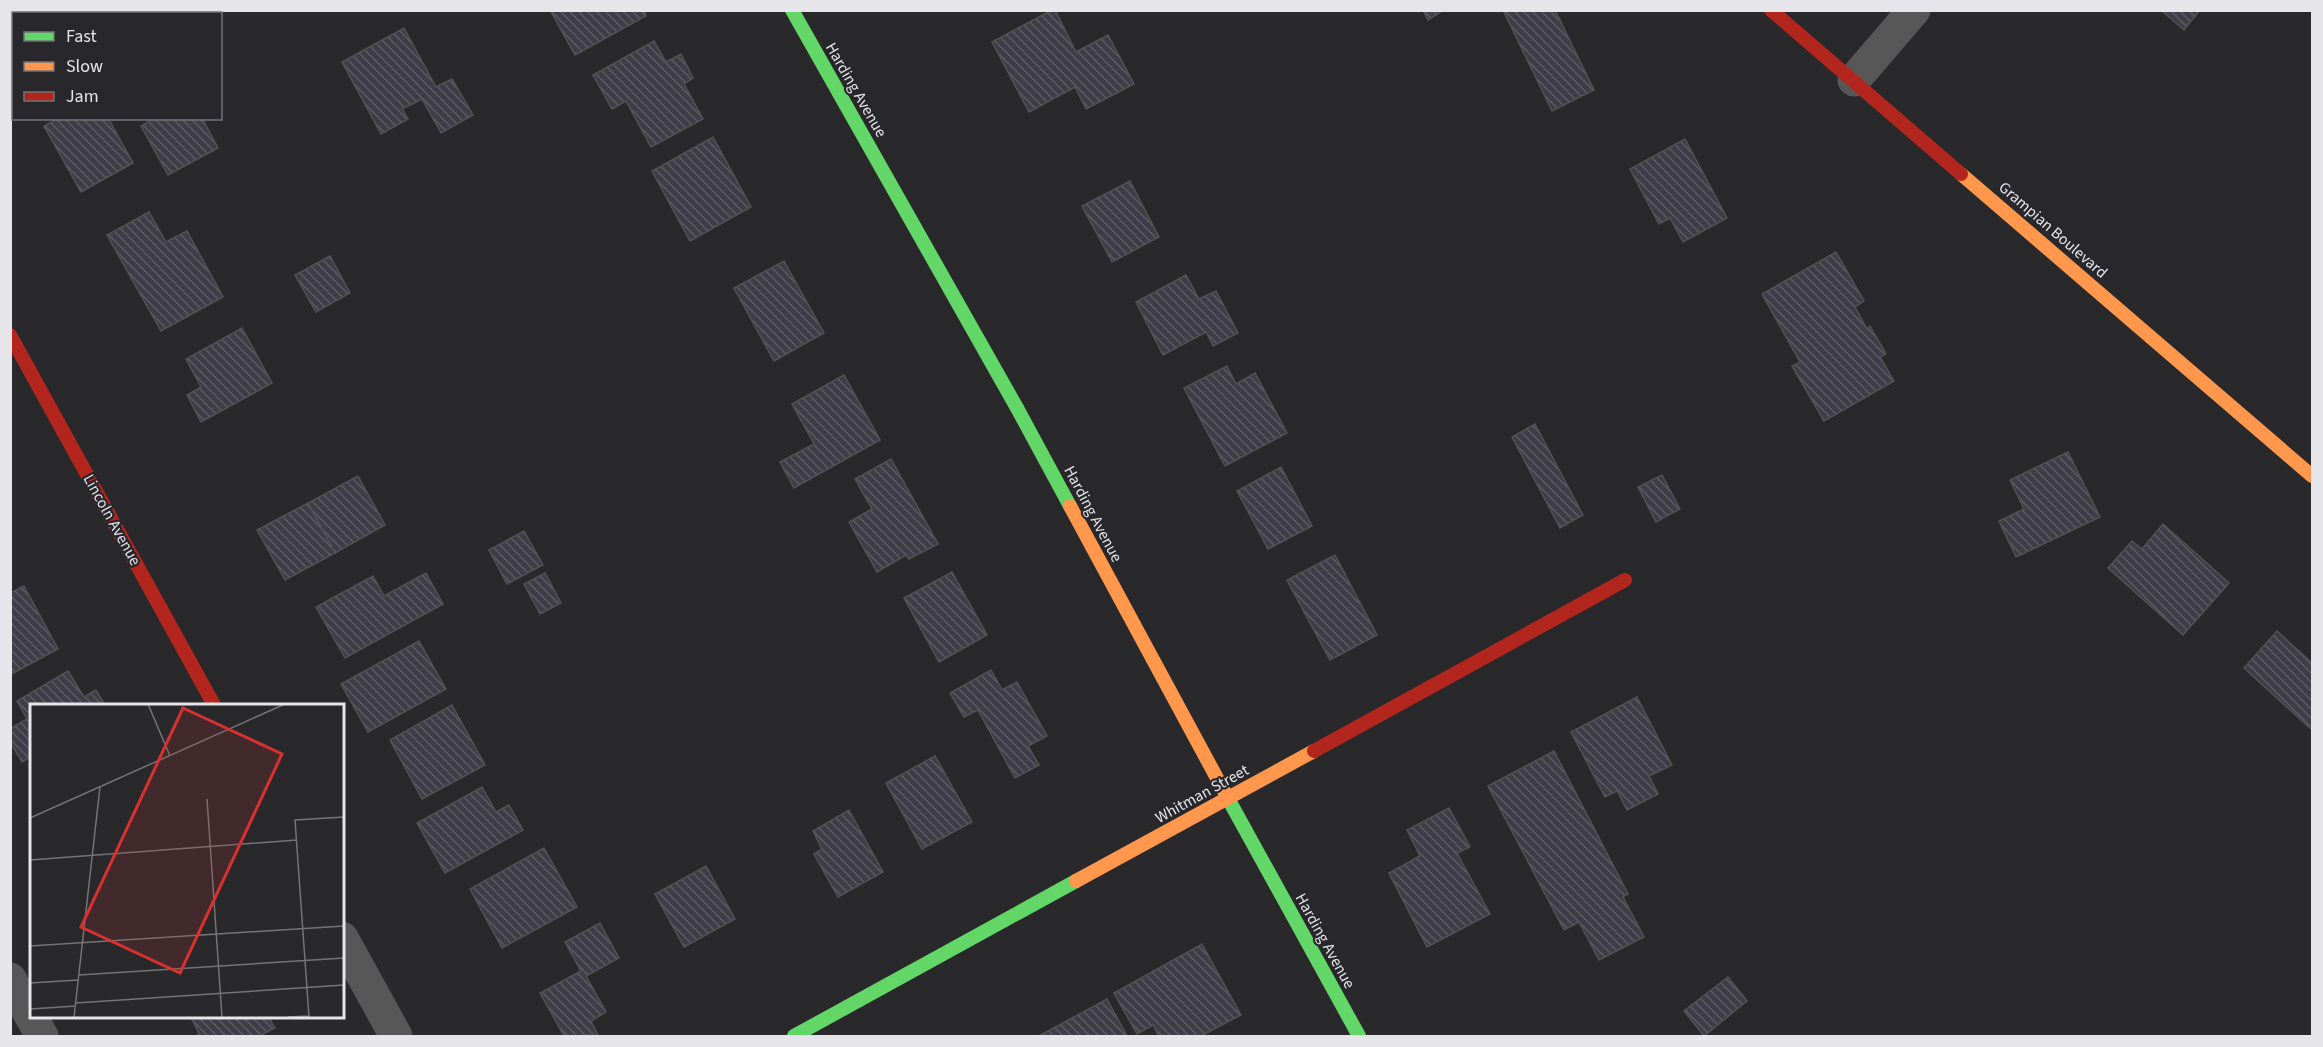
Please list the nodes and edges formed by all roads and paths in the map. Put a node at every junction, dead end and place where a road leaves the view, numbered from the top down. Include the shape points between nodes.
1 (792, 10) edge
2 (1771, 10) edge
3 (1914, 10) edge
4 (1854, 80) junction
5 (10, 335) edge
6 (2313, 476) edge
7 (1625, 580) dead end
8 (213, 704) edge
9 (1228, 799) junction
10 (344, 942) edge
11 (10, 979) edge
12 (30, 1015) edge
13 (31, 1017) edge
14 (42, 1036) edge
15 (396, 1036) edge
16 (794, 1036) edge
17 (1359, 1036) edge

1 - 9 street, Harding Avenue via 1017,408
2 - 4 street, Grampian Boulevard
3 - 4 street
4 - 6 street, Grampian Boulevard
5 - 8 street, Lincoln Avenue
7 - 9 street, Whitman Street
9 - 16 street, Whitman Street
9 - 17 street, Harding Avenue
10 - 15 street
11 - 12 street
13 - 14 street

